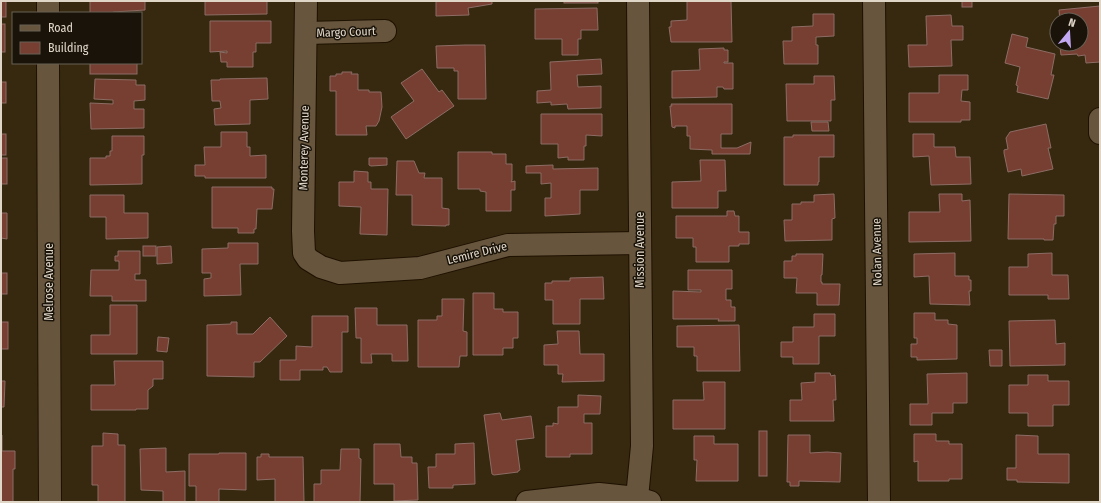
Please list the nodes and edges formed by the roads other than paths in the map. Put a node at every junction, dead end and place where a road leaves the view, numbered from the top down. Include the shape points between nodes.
1 (48, 1) edge
2 (306, 1) edge
3 (638, 1) edge
4 (874, 1) edge
5 (48, 12) edge
6 (385, 31) dead end
7 (306, 33) junction
8 (48, 64) edge
9 (1100, 118) edge
10 (1100, 133) edge
11 (640, 243) junction
12 (340, 273) joint
13 (644, 500) edge
14 (50, 502) edge
15 (527, 502) edge
16 (880, 502) edge

1 - 5 street
2 - 7 street, Monterey Avenue
3 - 11 street, Mission Avenue
4 - 16 street, Nolan Avenue
6 - 7 street, Margo Court
7 - 12 street, Monterey Avenue via 304,253 321,268
8 - 14 street, Melrose Avenue
9 - 10 street
11 - 12 street, Lemire Drive via 508,245 420,268
11 - 13 street, Mission Avenue
13 - 15 street via 599,494

